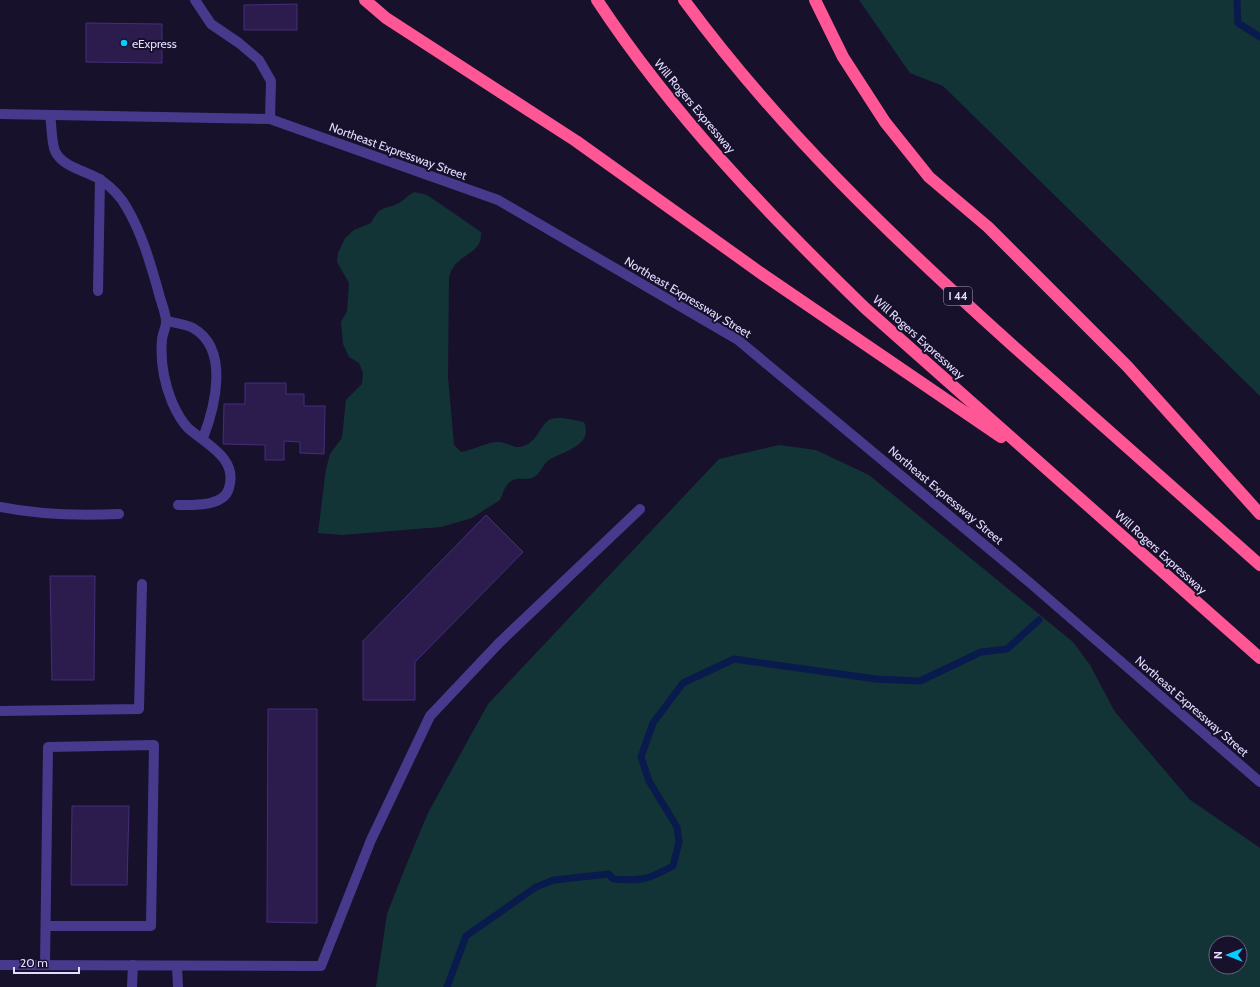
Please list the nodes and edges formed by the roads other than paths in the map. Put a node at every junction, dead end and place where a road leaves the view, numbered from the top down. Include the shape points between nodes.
1 (195, 0) edge
2 (365, 0) edge
3 (597, 0) edge
4 (684, 0) edge
5 (815, 0) edge
6 (0, 114) edge
7 (50, 115) junction
8 (270, 119) junction
9 (100, 179) junction
10 (98, 291) dead end
11 (166, 321) junction
12 (203, 438) junction
13 (1044, 466) junction
14 (178, 505) dead end
15 (0, 508) edge
16 (640, 509) dead end
17 (120, 514) dead end
18 (1260, 514) edge
19 (1260, 565) edge
20 (142, 584) dead end
21 (1260, 658) edge
22 (0, 711) edge
23 (1260, 782) edge
24 (46, 926) junction
25 (0, 965) edge
26 (45, 965) junction
27 (132, 965) junction
28 (178, 966) junction
29 (132, 987) edge
30 (178, 987) edge

1 - 8 street via 211,24 259,60 271,81
2 - 13 highway via 386,18 576,141 765,276
3 - 13 highway, Will Rogers Expressway via 687,121 781,223 865,308
4 - 19 highway, I 44 via 778,117 862,204 938,278
5 - 18 highway via 843,58 885,122 929,177 988,227 1121,361
6 - 7 street, Northeast Expressway Street
7 - 8 street, Northeast Expressway Street
7 - 9 street via 55,151 60,158
8 - 23 street, Northeast Expressway Street via 498,200 738,340 1029,582
9 - 10 street
9 - 11 street via 127,207 145,245
11 - 12 street via 161,350 168,390 176,411 188,428
11 - 12 street via 193,328 203,336 210,347 214,361 216,394
12 - 14 street via 222,456 230,470 232,480 228,492 219,500 207,504
13 - 21 highway, Will Rogers Expressway
15 - 17 street via 62,515
16 - 28 street via 500,642 430,716 371,840 321,966
20 - 22 street via 139,709
24 - 24 street via 48,747 154,745 151,926
24 - 26 street
25 - 26 street
26 - 27 street
27 - 28 street
27 - 29 street
28 - 30 street

